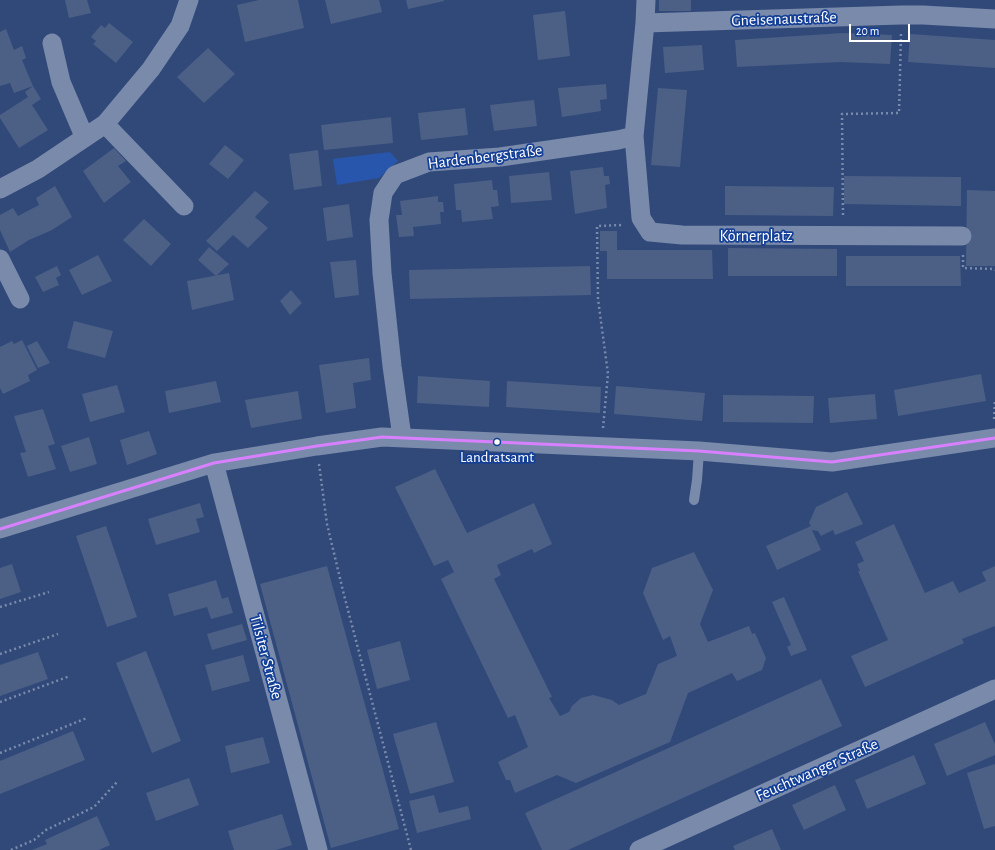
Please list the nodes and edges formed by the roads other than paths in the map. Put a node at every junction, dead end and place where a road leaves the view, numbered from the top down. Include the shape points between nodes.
1 (189, 0) edge
2 (646, 0) edge
3 (995, 20) edge
4 (645, 24) junction
5 (52, 43) dead end
6 (104, 124) junction
7 (84, 136) junction
8 (634, 136) junction
9 (0, 189) edge
10 (184, 206) dead end
11 (962, 236) road end
12 (0, 259) edge
13 (20, 299) dead end
14 (402, 437) junction
15 (995, 438) edge
16 (699, 451) junction
17 (214, 463) junction
18 (694, 500) dead end
19 (0, 529) edge
20 (995, 690) edge
21 (318, 850) edge
22 (639, 850) edge

1 - 6 street via 180,26 151,69
2 - 4 street
3 - 4 street, Gneisenaustraße via 901,15
4 - 8 street
5 - 7 street via 61,82
6 - 7 street
6 - 10 street
7 - 9 street via 38,169
8 - 11 street, Körnerplatz via 641,218 650,232 682,236
8 - 14 street, Hardenbergstraße via 500,158 429,162 395,175 383,192 379,220 382,273
12 - 13 street
14 - 16 street
14 - 17 street via 382,437
15 - 16 street via 832,462
16 - 18 lane
17 - 19 street
17 - 21 street, Tilsiter Straße
20 - 22 street, Feuchtwanger Straße

